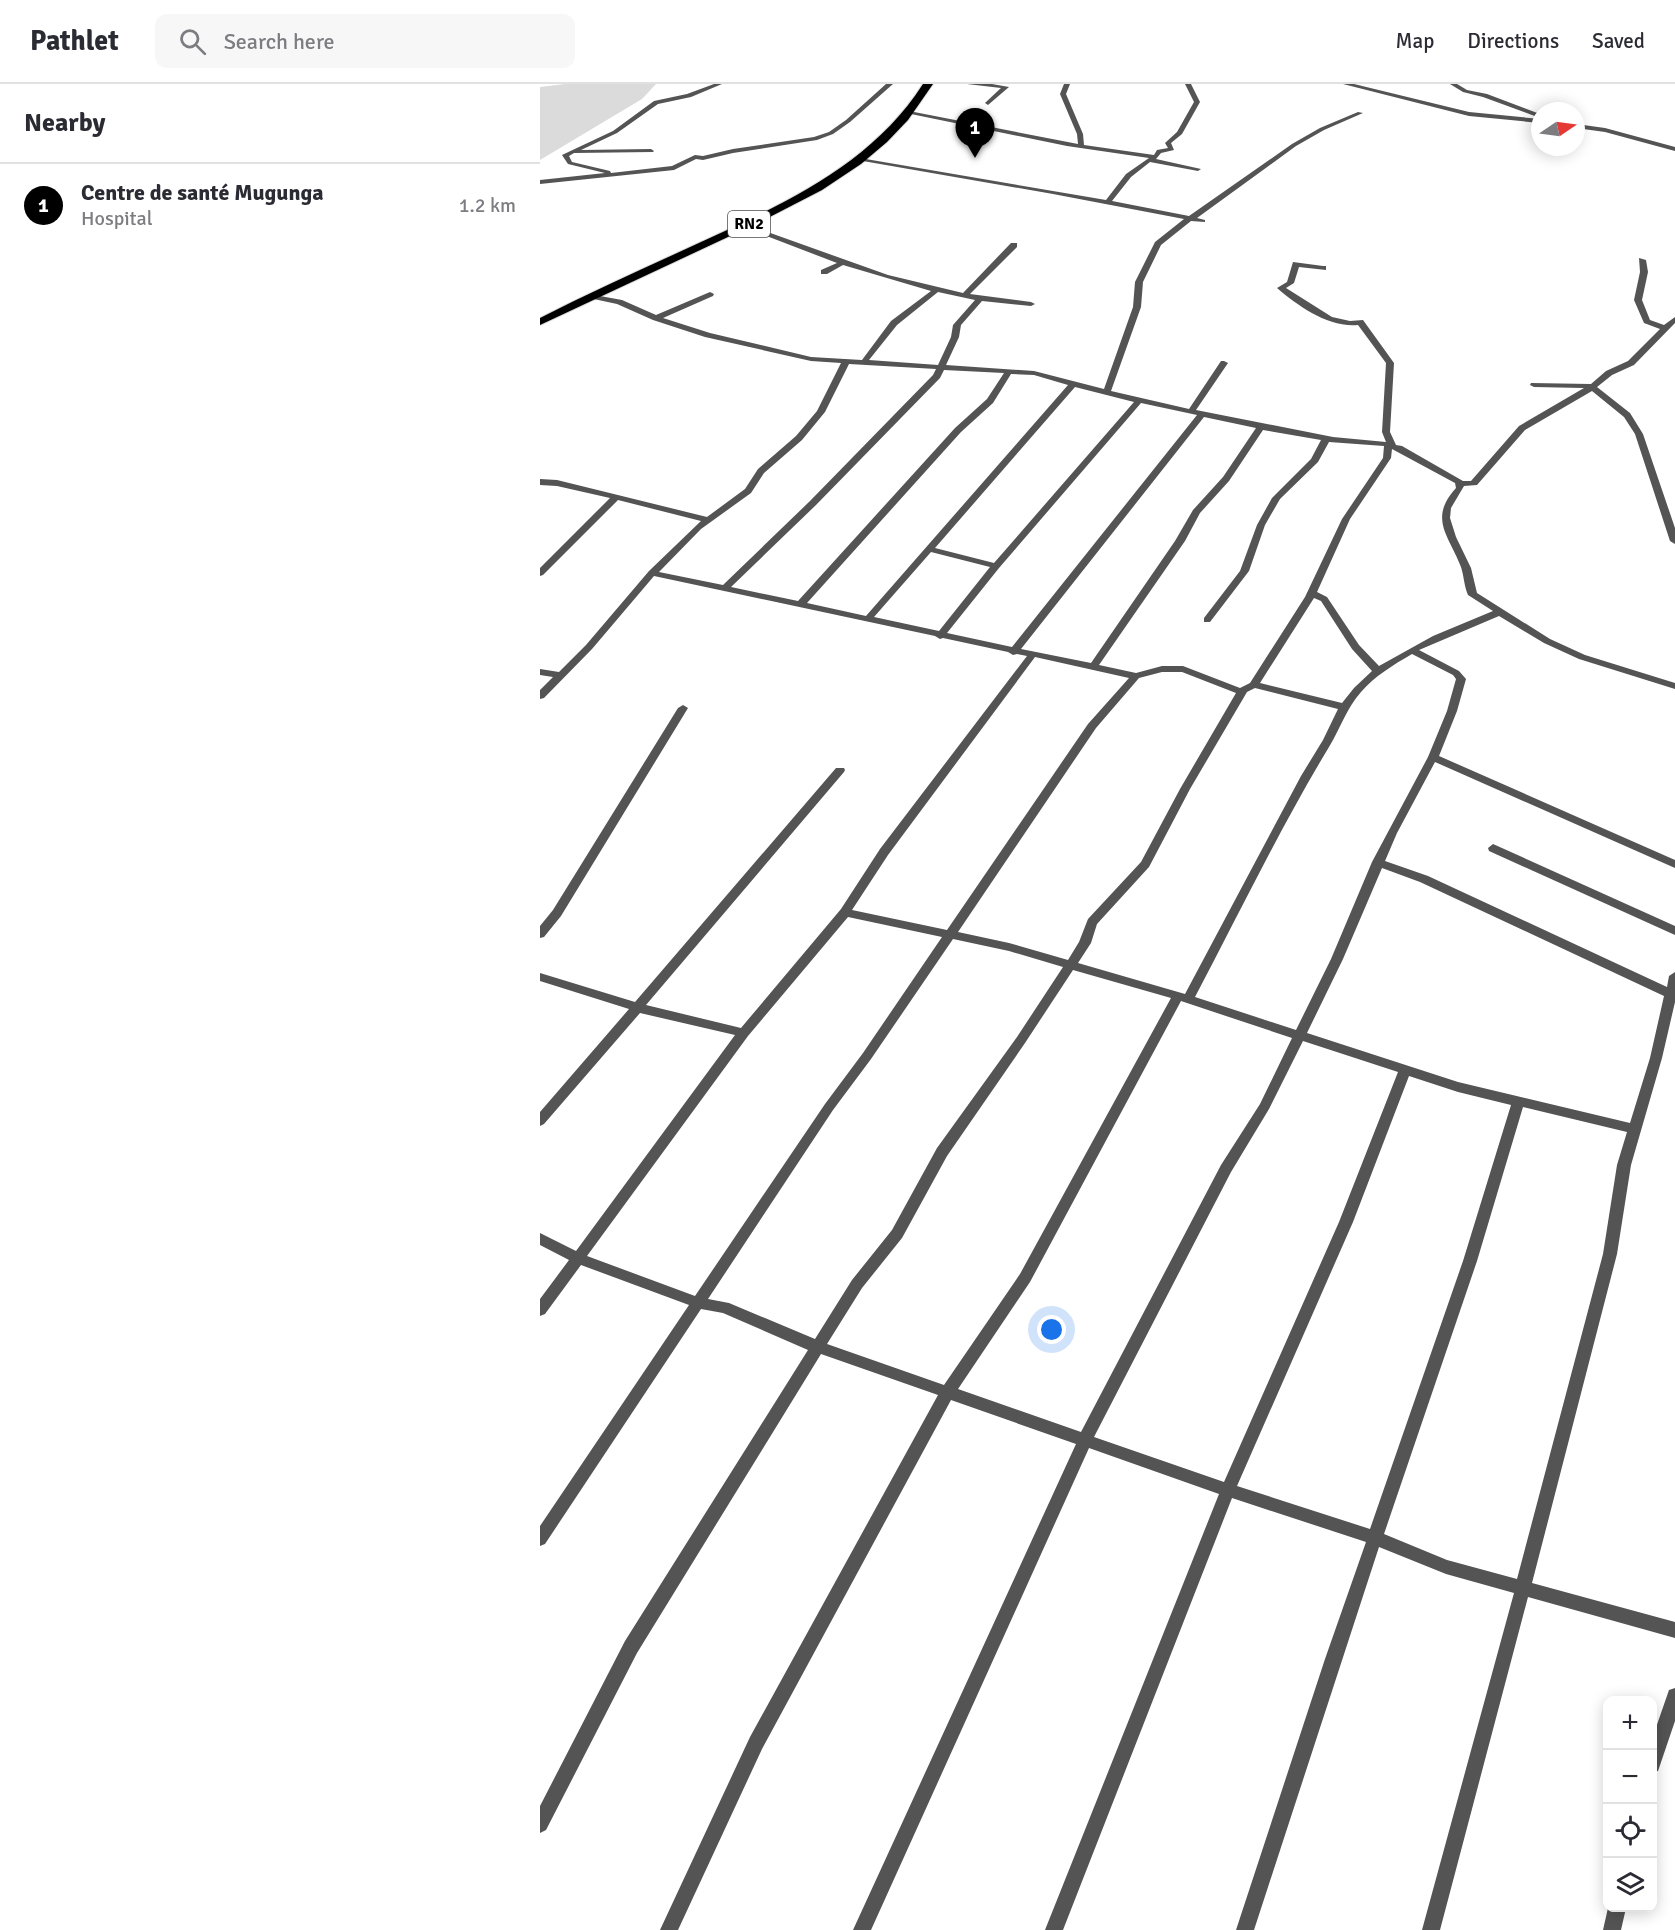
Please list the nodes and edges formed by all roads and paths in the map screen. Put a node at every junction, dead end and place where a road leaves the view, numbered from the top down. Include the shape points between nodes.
1 (718, 84) edge
2 (890, 84) edge
3 (928, 84) edge
4 (970, 84) edge
5 (1067, 84) edge
6 (1188, 84) edge
7 (1346, 84) edge
8 (1453, 84) edge
9 (988, 103) dead end
10 (909, 113) junction
11 (1360, 113) dead end
12 (1531, 113) edge
13 (1531, 120) edge
14 (1585, 127) edge
15 (1081, 145) junction
16 (1675, 149) edge
17 (651, 151) dead end
18 (569, 152) junction
19 (1156, 157) junction
20 (860, 160) junction
21 (1148, 160) junction
22 (1198, 169) dead end
23 (624, 174) junction
24 (540, 182) edge
25 (1108, 202) junction
26 (1191, 218) junction
27 (1203, 221) dead end
28 (745, 226) junction
29 (1014, 245) dead end
30 (1642, 260) dead end
31 (844, 262) junction
32 (1323, 268) dead end
33 (824, 272) dead end
34 (936, 290) junction
35 (710, 294) dead end
36 (592, 296) junction
37 (964, 296) junction
38 (979, 300) junction
39 (1031, 304) dead end
40 (656, 318) junction
41 (1675, 320) edge
42 (540, 322) edge
43 (1666, 329) junction
44 (846, 362) junction
45 (864, 362) junction
46 (1224, 363) dead end
47 (940, 366) junction
48 (1010, 370) junction
49 (1074, 383) junction
50 (1534, 385) dead end
51 (1592, 387) junction
52 (1107, 392) junction
53 (1140, 400) junction
54 (1197, 412) junction
55 (1261, 427) junction
56 (1326, 439) junction
57 (1390, 445) junction
58 (540, 482) edge
59 (1460, 484) junction
60 (615, 498) junction
61 (709, 520) junction
62 (1675, 541) edge
63 (928, 549) junction
64 (996, 566) junction
65 (540, 573) edge
66 (652, 573) junction
67 (725, 588) junction
68 (1312, 593) junction
69 (800, 605) junction
70 (1500, 612) junction
71 (867, 620) junction
72 (1207, 620) dead end
73 (940, 636) junction
74 (1413, 651) junction
75 (1013, 652) junction
76 (1032, 655) junction
77 (1094, 666) junction
78 (1378, 670) junction
79 (540, 672) edge
80 (561, 675) junction
81 (1136, 676) junction
82 (1675, 686) edge
83 (1247, 688) junction
84 (540, 696) edge
85 (1344, 707) junction
86 (683, 708) dead end
87 (1433, 757) junction
88 (840, 770) dead end
89 (1492, 848) dead end
90 (1378, 862) junction
91 (1675, 864) edge
92 (845, 912) junction
93 (1675, 931) edge
94 (540, 934) edge
95 (948, 936) junction
96 (1069, 966) junction
97 (1675, 976) edge
98 (540, 977) edge
99 (1671, 994) junction
100 (1183, 997) junction
101 (639, 1008) junction
102 (744, 1034) junction
103 (1299, 1034) junction
104 (1404, 1069) junction
105 (1518, 1103) junction
106 (540, 1121) edge
107 (1634, 1129) junction
108 (540, 1239) edge
109 (580, 1259) junction
110 (699, 1303) junction
111 (540, 1310) edge
112 (820, 1348) junction
113 (947, 1393) junction
114 (1085, 1440) junction
115 (1228, 1490) junction
116 (1376, 1538) junction
117 (540, 1539) edge
118 (1524, 1589) junction
119 (1675, 1630) edge
120 (1675, 1696) edge
121 (1657, 1752) edge
122 (540, 1824) edge
123 (1616, 1912) edge
124 (669, 1930) edge
125 (862, 1930) edge
126 (1054, 1930) edge
127 (1245, 1930) edge
128 (1431, 1930) edge
129 (1612, 1930) edge

1 - 18 street via 689,96 656,102 615,132
2 - 23 street via 831,133 814,140 695,157 674,168
3 - 10 highway, RN2
4 - 9 street via 1006,87
5 - 15 street via 1063,94
6 - 19 street via 1197,102 1193,113 1168,143 1172,149 1159,151
7 - 13 street via 1469,114
8 - 12 street
10 - 15 street
10 - 20 highway, RN2
11 - 26 street via 1294,145
14 - 16 street
15 - 19 street
17 - 18 street
18 - 23 street via 565,155 570,163
19 - 21 street
20 - 25 street
20 - 28 highway, RN2
21 - 22 street
21 - 25 street via 1113,190
23 - 24 street
25 - 26 street
26 - 27 street
26 - 52 street via 1158,244 1139,282 1137,307
28 - 31 street
28 - 36 highway, RN2
29 - 37 street
30 - 43 street via 1644,272 1638,300 1647,321
31 - 33 street
31 - 34 street
32 - 57 street via 1296,264 1290,283 1281,288 1330,319 1360,322 1386,356 1390,363 1386,432
34 - 37 street
34 - 45 street via 894,323
35 - 40 street
36 - 40 street via 619,302
36 - 42 highway, RN2
37 - 38 street
38 - 39 street
38 - 47 street via 957,325
40 - 44 street via 771,352
41 - 43 street
43 - 51 street via 1631,363 1609,373
44 - 45 street
44 - 61 street via 821,411 799,438 761,471 748,491
45 - 47 street
46 - 54 street
47 - 48 street
47 - 67 street via 937,376
48 - 49 street
48 - 69 street via 990,401 958,430
49 - 52 street
49 - 63 street
50 - 51 street
51 - 59 street via 1522,428 1474,483
51 - 62 street via 1627,415 1639,434
52 - 53 street
53 - 54 street
53 - 64 street
54 - 55 street
54 - 75 street
55 - 56 street
55 - 77 street via 1226,479 1196,512
56 - 57 street
56 - 72 street via 1315,460 1276,498 1244,571
57 - 59 street
57 - 68 street via 1387,458 1346,519
58 - 60 street
59 - 70 street via 1446,507 1448,531 1460,550 1471,591
60 - 61 street
60 - 65 street
61 - 66 street
63 - 64 street
63 - 71 street
64 - 73 street
66 - 67 street
66 - 80 street
67 - 69 street
68 - 78 street via 1324,599 1355,647
68 - 83 street
69 - 71 street
70 - 74 street
70 - 82 street via 1582,657
71 - 73 street
73 - 75 street
74 - 78 street
74 - 87 street via 1461,679
75 - 76 street
76 - 77 street
76 - 92 street via 884,852
77 - 81 street
78 - 85 street
79 - 80 street
80 - 84 street
81 - 83 street via 1162,669 1183,669
81 - 95 street via 1092,726
83 - 85 street
83 - 96 street via 1145,864 1108,900
85 - 100 street
86 - 94 street
87 - 90 street
87 - 91 street
88 - 101 street
89 - 93 street
90 - 99 street via 1424,879
90 - 103 street
92 - 95 street
92 - 102 street
95 - 96 street via 1009,947
95 - 110 street
96 - 100 street
96 - 112 street via 942,1152 897,1234 857,1284
97 - 99 street
98 - 101 street
99 - 107 street
100 - 103 street
100 - 113 street via 1025,1278
101 - 102 street
101 - 106 street
102 - 109 street
103 - 104 street
103 - 114 street via 1265,1106 1226,1169
104 - 105 street
104 - 115 street via 1346,1222
105 - 107 street
105 - 116 street via 1470,1261
107 - 118 street via 1624,1165 1610,1254
108 - 109 street
109 - 110 street
109 - 111 street
110 - 112 street via 724,1307
110 - 117 street
112 - 113 street
112 - 122 street via 631,1647
113 - 114 street
113 - 124 street via 756,1743
114 - 115 street
114 - 125 street
115 - 116 street
115 - 126 street
116 - 118 street via 1446,1567
116 - 127 street
118 - 119 street
118 - 128 street
120 - 121 street
123 - 129 street

